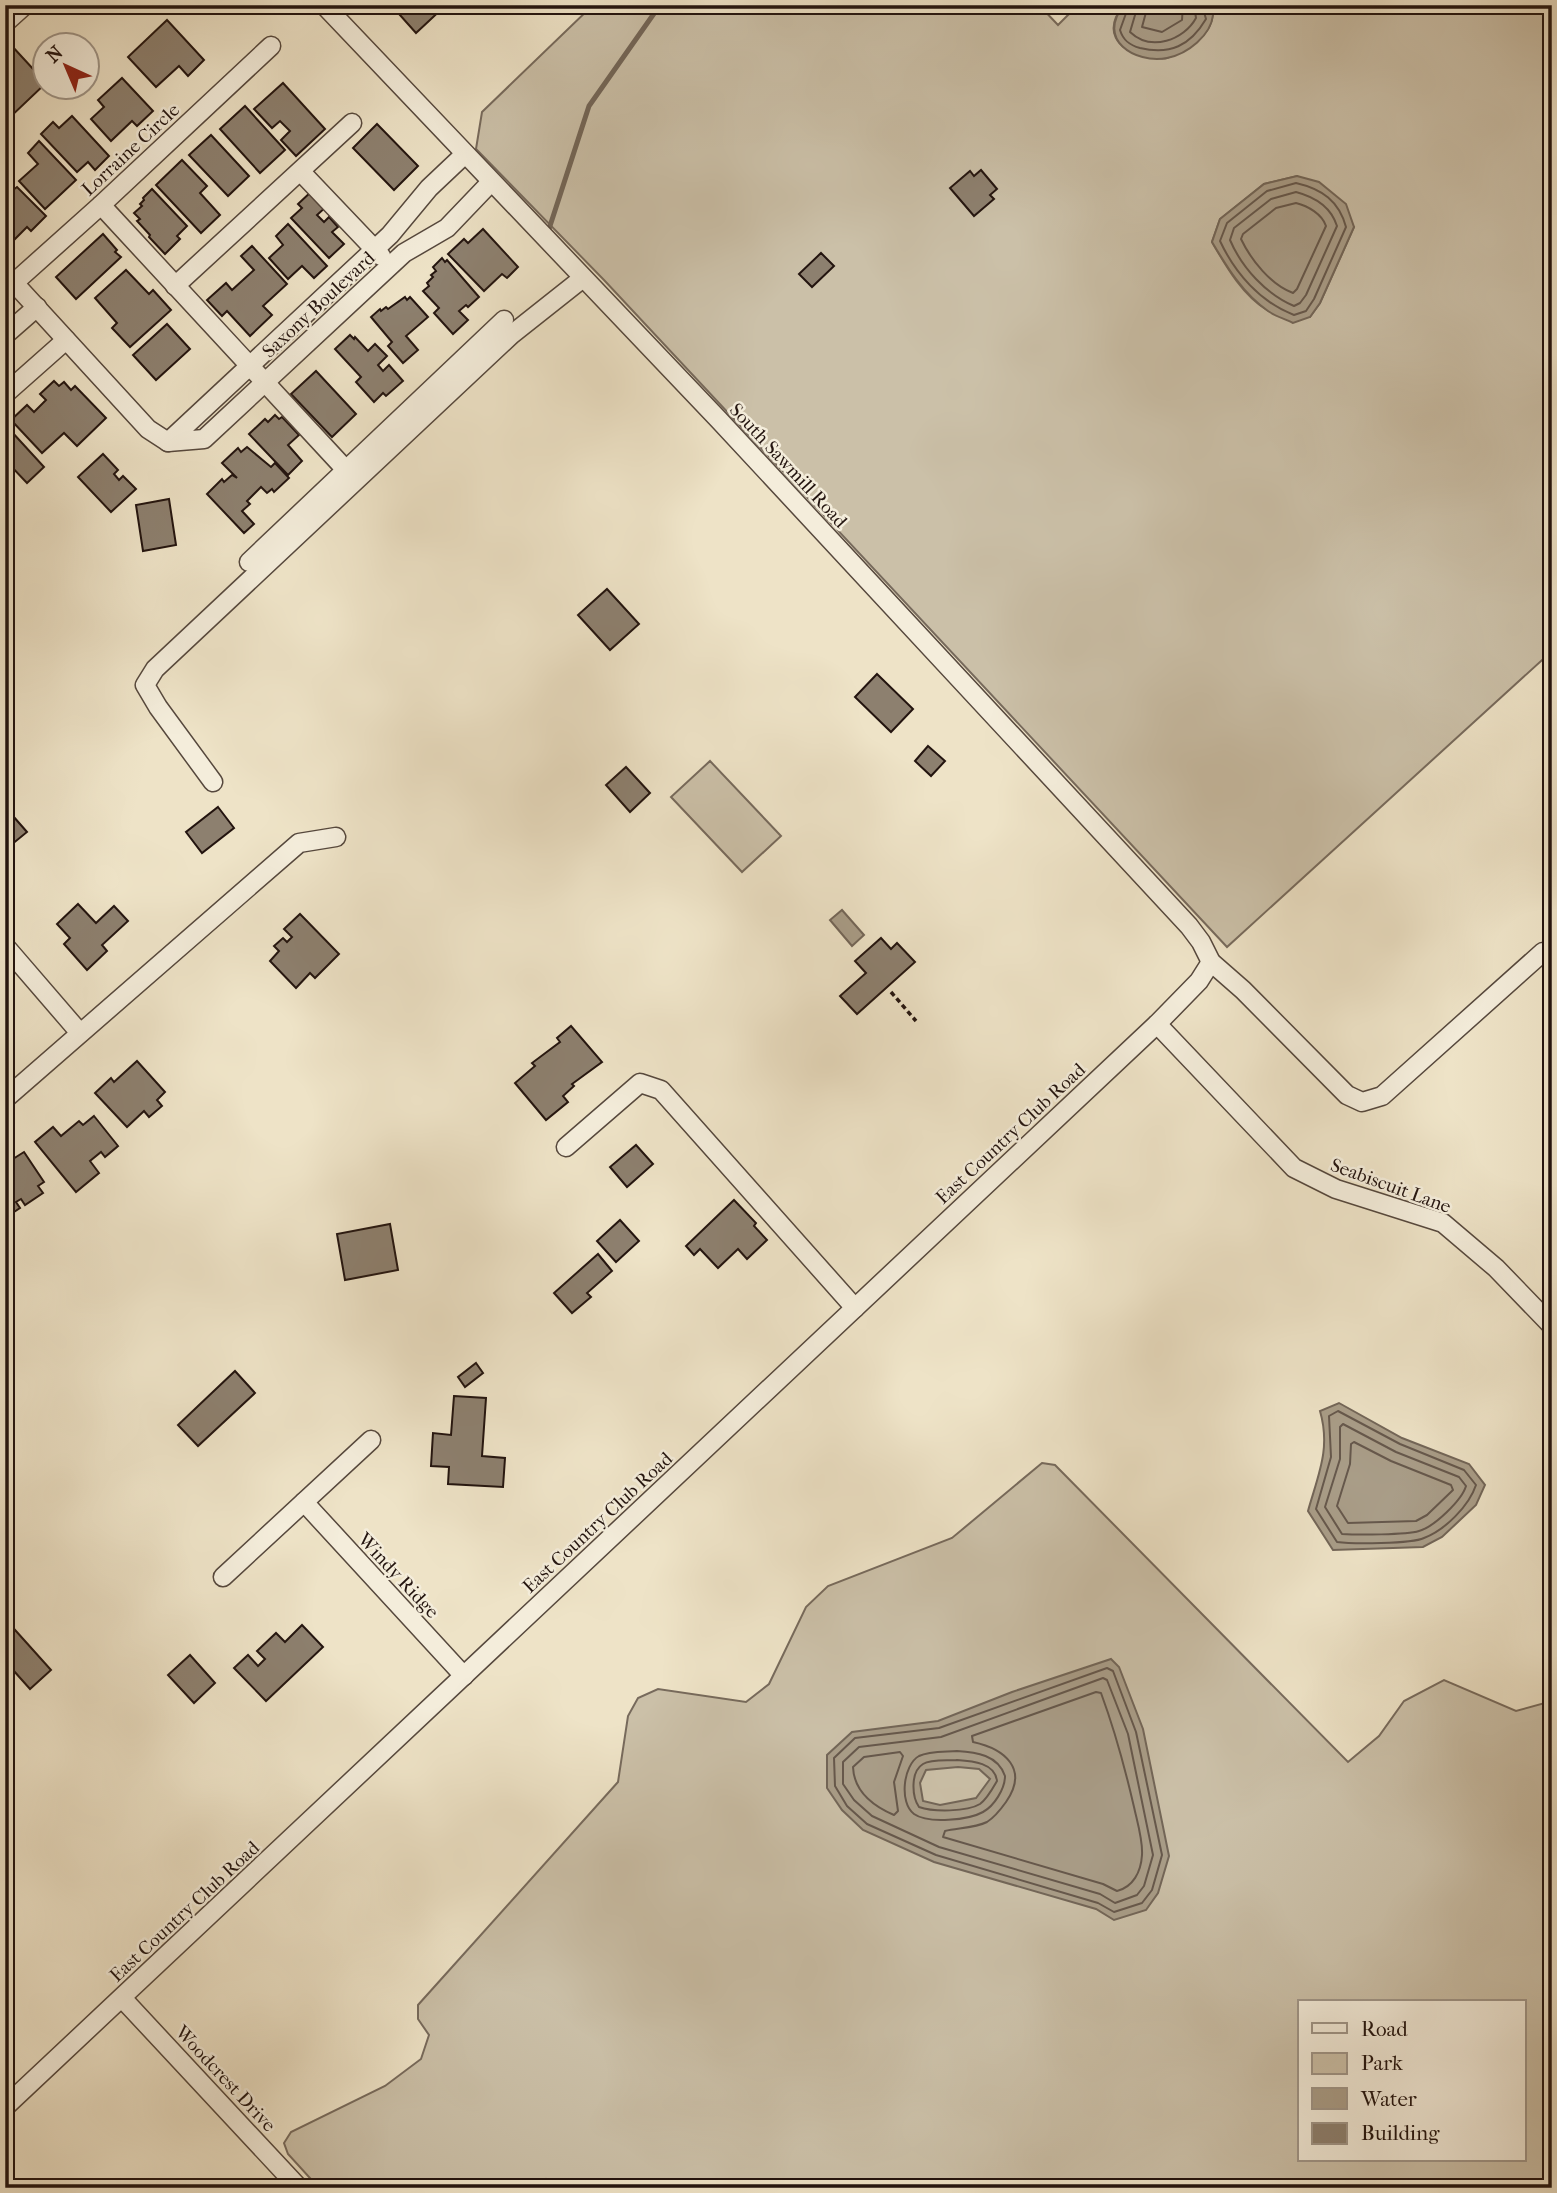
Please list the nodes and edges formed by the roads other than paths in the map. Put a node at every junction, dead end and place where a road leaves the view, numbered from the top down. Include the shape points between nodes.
1 (25, 5) edge
2 (324, 5) edge
3 (5, 23) edge
4 (271, 46) dead end
5 (352, 123) dead end
6 (465, 154) junction
7 (301, 172) junction
8 (491, 182) junction
9 (101, 205) junction
10 (374, 249) junction
11 (390, 265) junction
12 (10, 277) edge
13 (583, 278) junction
14 (175, 286) junction
15 (37, 307) junction
16 (504, 320) dead end
17 (5, 335) edge
18 (66, 340) junction
19 (249, 366) junction
20 (264, 383) junction
21 (5, 394) edge
22 (168, 442) junction
23 (347, 471) junction
24 (249, 562) dead end
25 (213, 782) dead end
26 (336, 837) dead end
27 (5, 946) edge
28 (1543, 953) dead end
29 (1211, 962) junction
30 (1157, 1024) junction
31 (80, 1033) junction
32 (5, 1099) edge
33 (566, 1147) dead end
34 (855, 1308) junction
35 (1552, 1326) edge
36 (371, 1440) dead end
37 (304, 1502) junction
38 (223, 1577) dead end
39 (464, 1676) junction
40 (122, 1997) junction
41 (5, 2108) edge
42 (299, 2188) edge

1 - 3 street
2 - 6 street, South Sawmill Road
4 - 9 street, Lorraine Circle
5 - 7 street
6 - 8 street, South Sawmill Road
6 - 10 street, Saxony Boulevard
7 - 10 street
7 - 14 street
8 - 11 street, Saxony Boulevard via 447,228
8 - 13 street, South Sawmill Road
9 - 12 street, Lorraine Circle
9 - 14 street
10 - 11 street
10 - 19 street, Saxony Boulevard
11 - 20 street, Saxony Boulevard
12 - 15 street
13 - 25 street via 511,335 155,669 145,685
13 - 29 street, South Sawmill Road via 1180,916
14 - 19 street
15 - 17 street
15 - 18 street
16 - 23 street
18 - 21 street
18 - 22 street via 148,429
19 - 20 street
19 - 22 street, Saxony Boulevard
20 - 22 street, Saxony Boulevard via 204,439
20 - 23 street
23 - 24 street
26 - 31 street via 299,843
27 - 31 street
28 - 29 street, South Sawmill Road via 1382,1096 1362,1102 1347,1096
29 - 30 street, East Country Club Road
30 - 34 street, East Country Club Road
30 - 35 street, Seabiscuit Lane via 1294,1168 1336,1189 1443,1223 1496,1268
31 - 32 street
33 - 34 street via 640,1083 661,1090
34 - 39 street, East Country Club Road
36 - 37 street
37 - 38 street
37 - 39 street, Windy Ridge
39 - 40 street, East Country Club Road
40 - 41 street, East Country Club Road
40 - 42 street, Woodcrest Drive

